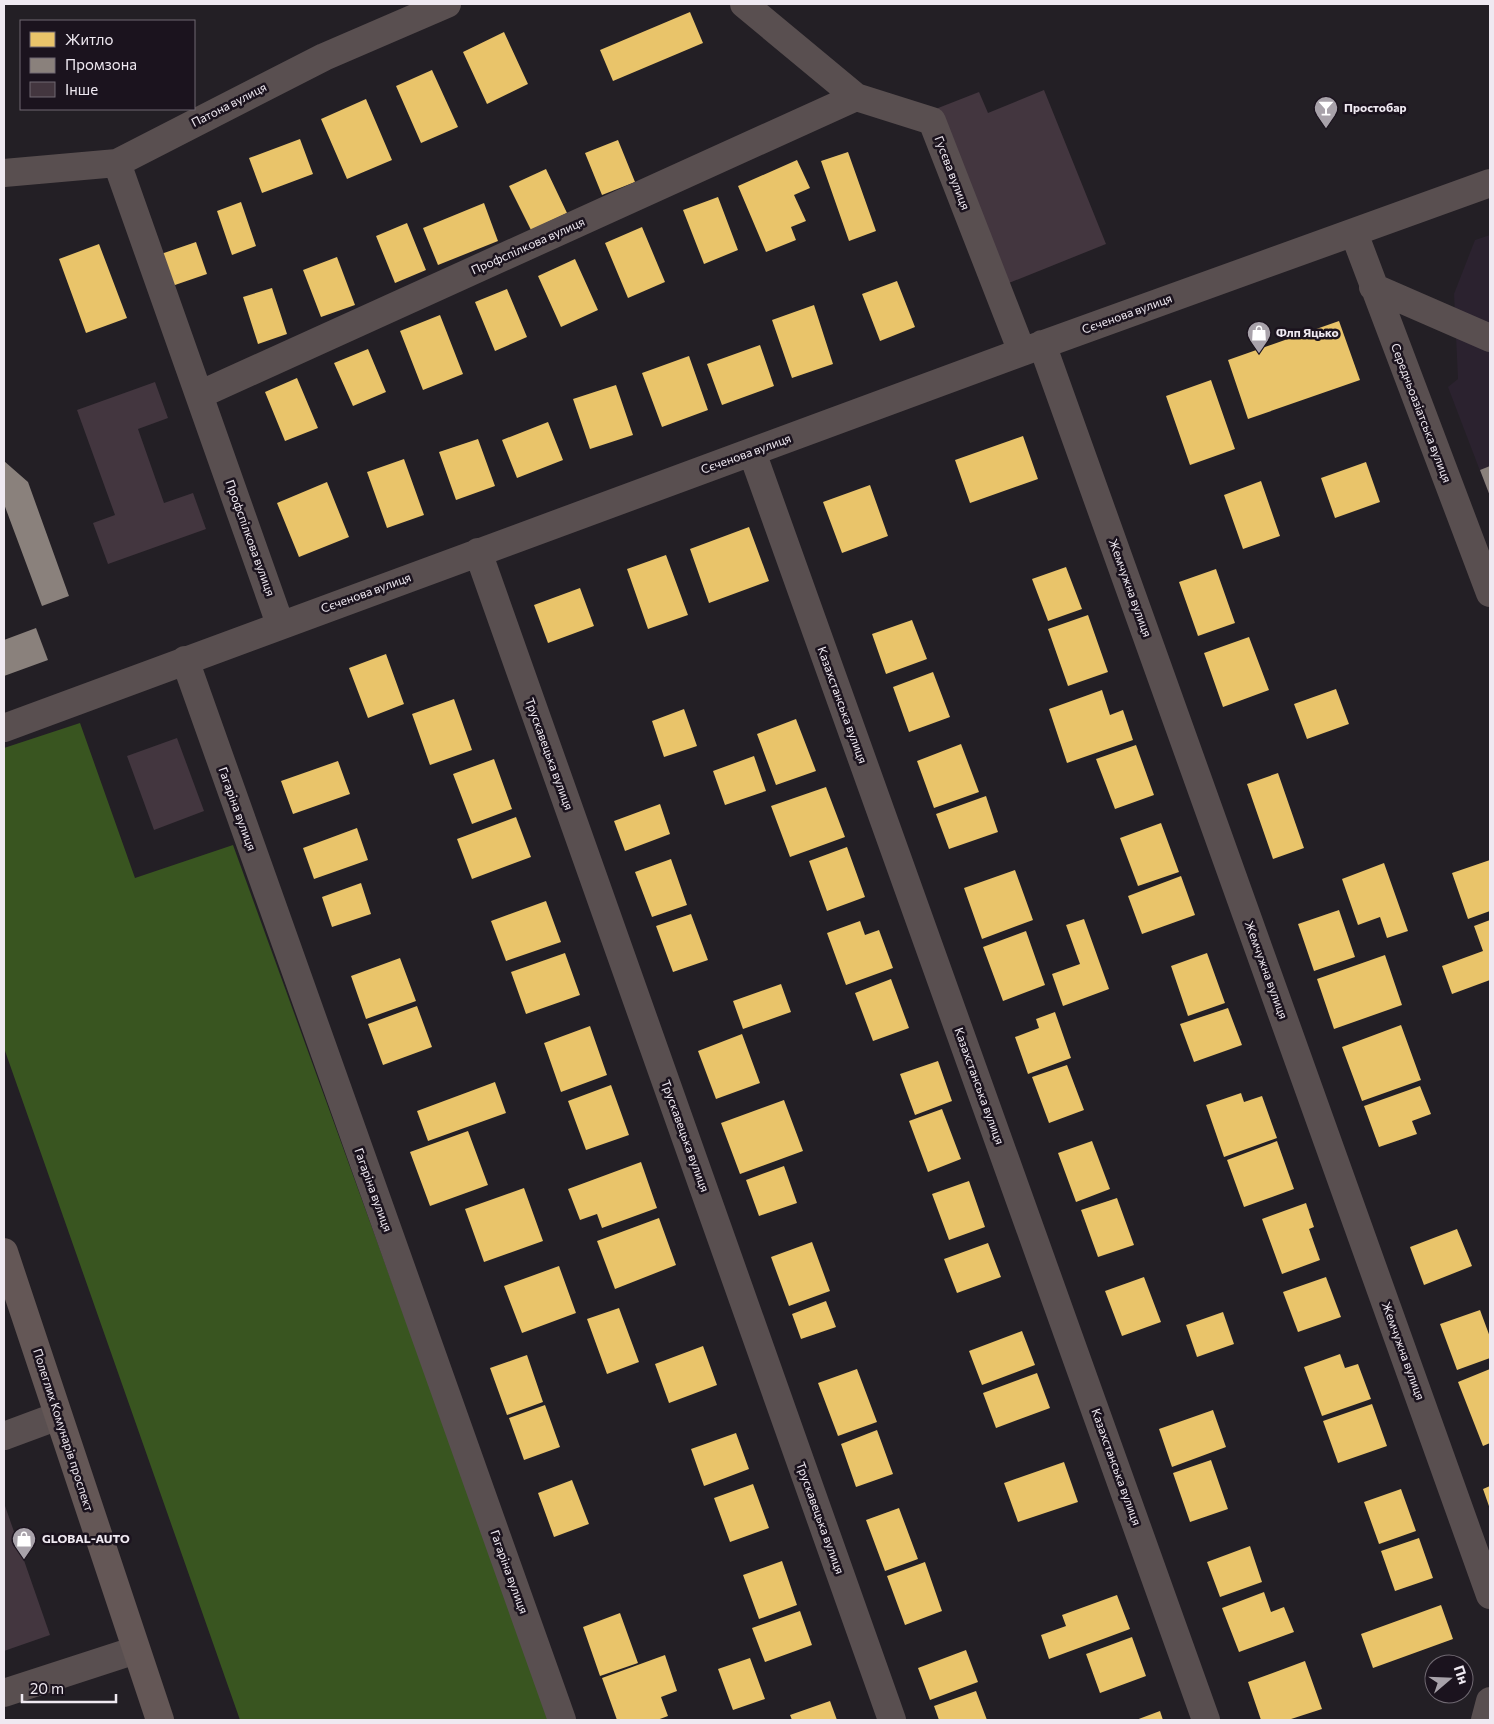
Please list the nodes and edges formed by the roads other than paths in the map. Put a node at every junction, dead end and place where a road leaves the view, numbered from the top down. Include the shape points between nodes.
1 (447, 4) edge
2 (744, 4) edge
3 (856, 97) junction
4 (117, 163) junction
5 (4, 172) edge
6 (1490, 183) edge
7 (1354, 233) junction
8 (1373, 287) junction
9 (1490, 338) edge
10 (1032, 348) junction
11 (199, 395) junction
12 (752, 452) junction
13 (478, 552) junction
14 (1490, 593) edge
15 (280, 624) junction
16 (184, 660) junction
17 (4, 728) edge
18 (4, 1252) edge
19 (58, 1416) junction
20 (4, 1436) edge
21 (1490, 1595) edge
22 (136, 1650) junction
23 (4, 1693) edge
24 (1490, 1701) edge
25 (160, 1720) edge
26 (562, 1720) edge
27 (892, 1720) edge
28 (1206, 1720) edge
29 (1485, 1720) edge

1 - 4 street, Патона вулиця via 324,57
2 - 3 street, Гусєва вулиця
3 - 10 street, Гусєва вулиця via 932,121
3 - 11 street, Профспілкова вулиця
4 - 5 street, Патона вулиця
4 - 11 street, Профспілкова вулиця
6 - 7 street, Сєченова вулиця
7 - 8 street, Середньоазіатська вулиця
7 - 10 street, Сєченова вулиця
8 - 9 street
8 - 14 street, Середньоазіатська вулиця
10 - 12 street, Сєченова вулиця
10 - 21 street, Жемчужна вулиця
11 - 15 street, Профспілкова вулиця
12 - 13 street, Сєченова вулиця
12 - 28 street, Казахстанська вулиця
13 - 15 street, Сєченова вулиця
13 - 27 street, Трускавецька вулиця
15 - 16 street, Сєченова вулиця
16 - 17 street, Сєченова вулиця
16 - 26 street, Гагаріна вулиця
18 - 19 main road, Полеглих Комунарів проспект
19 - 20 street
19 - 22 main road, Полеглих Комунарів проспект
22 - 23 street
22 - 25 main road, Полеглих Комунарів проспект
24 - 29 street

